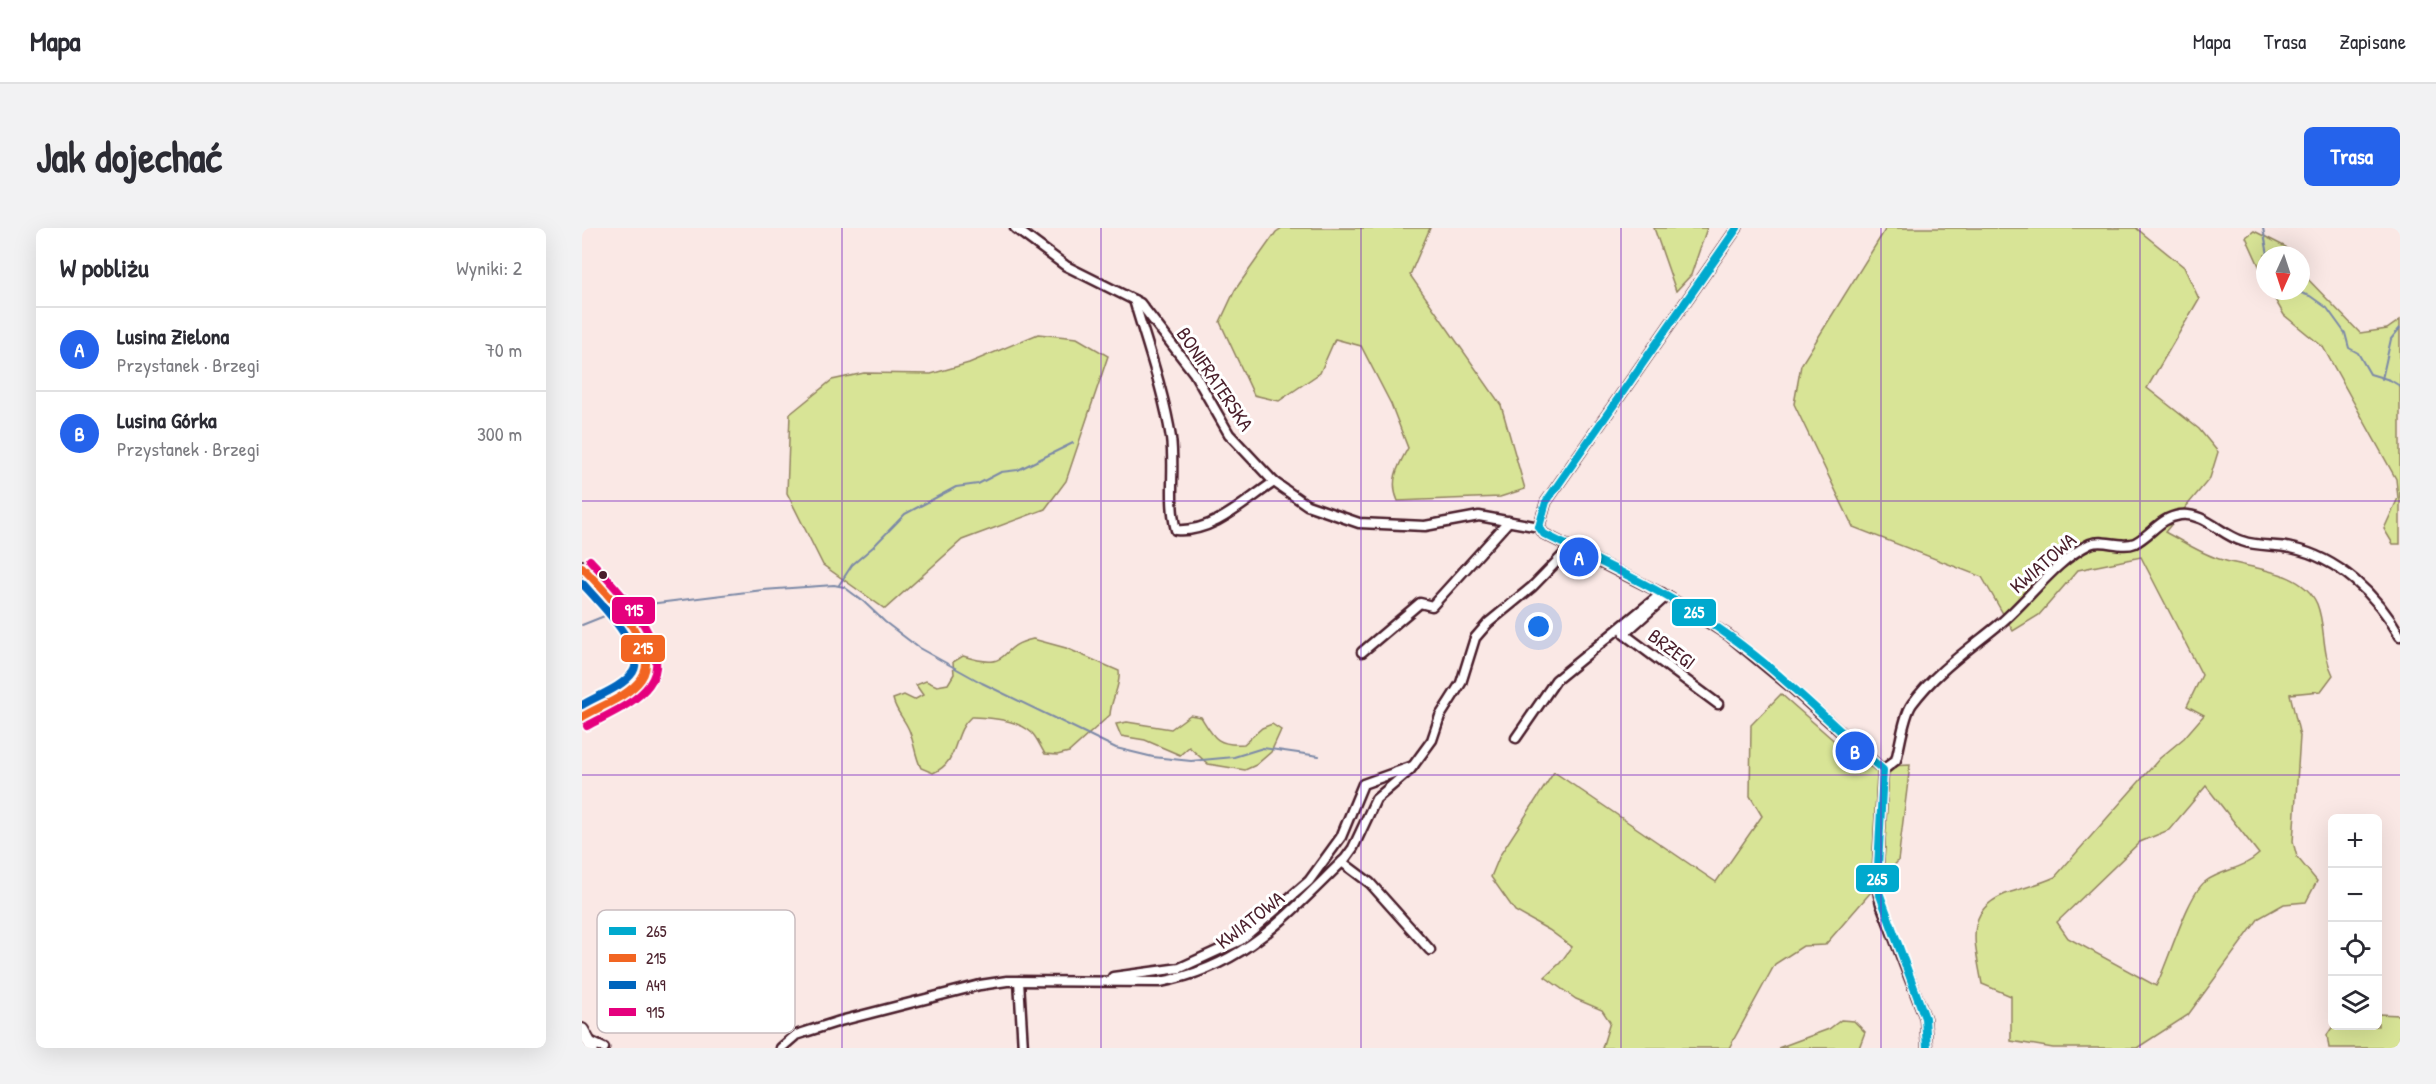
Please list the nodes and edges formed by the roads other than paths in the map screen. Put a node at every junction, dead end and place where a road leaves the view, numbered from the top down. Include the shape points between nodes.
1 (1015, 228) edge
2 (1737, 228) edge
3 (1134, 300) junction
4 (1274, 482) junction
5 (1509, 521) junction
6 (1539, 527) junction
7 (1570, 548) junction
8 (582, 567) edge
9 (1664, 594) junction
10 (2400, 636) edge
11 (1362, 652) dead end
12 (1718, 704) dead end
13 (582, 717) edge
14 (1516, 738) dead end
15 (1414, 766) junction
16 (1883, 770) junction
17 (1342, 862) junction
18 (1430, 950) dead end
19 (1019, 981) junction
20 (1075, 982) junction
21 (582, 1030) edge
22 (590, 1045) edge
23 (604, 1048) edge
24 (781, 1048) edge
25 (1023, 1048) edge
26 (1927, 1048) edge

1 - 3 street, BONIFRATERSKA via 1066,266
2 - 6 street via 1546,502
3 - 4 street, BONIFRATERSKA via 1178,350 1230,434
3 - 4 street via 1170,435 1176,530 1192,531 1215,522
4 - 5 street, BONIFRATERSKA via 1307,505 1359,523 1425,526 1479,516
5 - 6 street, BONIFRATERSKA
5 - 11 street via 1432,606 1420,603
6 - 7 street, BRZEGI
7 - 9 street, BRZEGI
7 - 15 street, KWIATOWA via 1475,638 1461,683
8 - 13 street via 638,636 648,659 637,682
9 - 12 street, BRZEGI via 1624,634
9 - 14 street via 1556,680
9 - 16 street, BRZEGI via 1728,635
10 - 16 street, KWIATOWA via 2370,595 2337,566 2293,548 2240,541 2193,516 2166,518 2134,543 2093,542 2076,551 2002,622 1957,657 1910,706 1896,760
15 - 17 street, KWIATOWA via 1376,800
15 - 20 street via 1363,784 1341,837 1309,881 1241,940 1177,969
16 - 26 street via 1877,887 1925,1018
17 - 18 street via 1370,883
17 - 20 street, KWIATOWA via 1267,933 1233,958 1182,978 1160,982
19 - 20 street, KWIATOWA
19 - 24 street, KWIATOWA via 980,984 840,1021 796,1035
19 - 25 street
21 - 22 street
22 - 23 street

